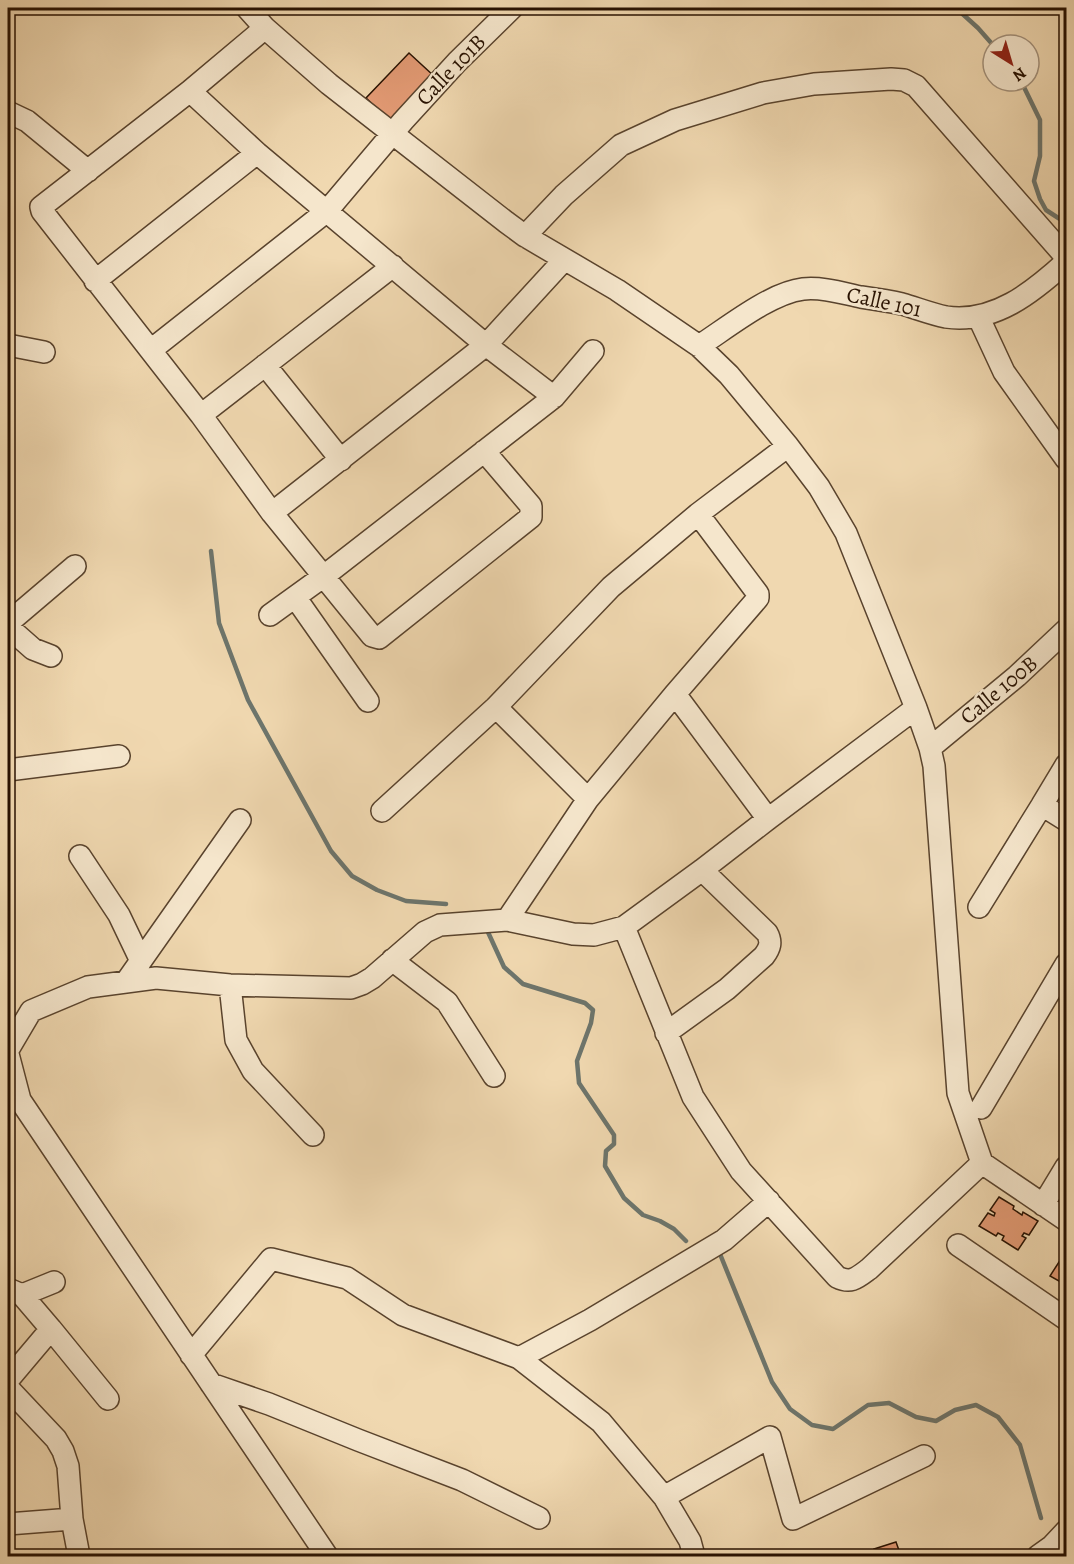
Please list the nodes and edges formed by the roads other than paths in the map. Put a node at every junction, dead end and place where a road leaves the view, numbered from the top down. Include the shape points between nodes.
1 (247, 8) edge
2 (512, 8) edge
3 (265, 28) junction
4 (190, 91) junction
5 (8, 112) edge
6 (393, 135) junction
7 (257, 153) junction
8 (88, 171) junction
9 (327, 211) junction
10 (525, 236) junction
11 (1066, 256) edge
12 (564, 260) junction
13 (1066, 262) edge
14 (393, 266) junction
15 (95, 281) junction
16 (978, 316) junction
17 (8, 345) edge
18 (486, 345) junction
19 (699, 346) junction
20 (151, 350) junction
21 (593, 351) dead end
22 (44, 352) dead end
23 (265, 365) junction
24 (554, 397) junction
25 (201, 415) junction
26 (788, 446) junction
27 (484, 451) junction
28 (1066, 459) edge
29 (341, 460) junction
30 (272, 513) junction
31 (698, 514) junction
32 (75, 566) dead end
33 (324, 576) junction
34 (295, 597) junction
35 (270, 615) dead end
36 (8, 625) edge
37 (1066, 630) edge
38 (51, 656) dead end
39 (675, 694) junction
40 (368, 701) dead end
41 (496, 707) junction
42 (916, 708) junction
43 (930, 748) junction
44 (118, 756) dead end
45 (1066, 765) edge
46 (8, 770) edge
47 (588, 799) junction
48 (1042, 805) junction
49 (382, 811) dead end
50 (768, 819) junction
51 (240, 820) dead end
52 (1066, 820) edge
53 (81, 856) dead end
54 (702, 870) junction
55 (980, 907) dead end
56 (507, 920) junction
57 (624, 927) junction
58 (392, 960) junction
59 (141, 961) junction
60 (1066, 963) edge
61 (126, 982) junction
62 (230, 985) junction
63 (666, 1033) junction
64 (8, 1052) edge
65 (494, 1076) dead end
66 (8, 1081) edge
67 (20, 1101) junction
68 (981, 1107) dead end
69 (313, 1135) dead end
70 (982, 1163) junction
71 (1066, 1167) edge
72 (769, 1201) junction
73 (1043, 1205) junction
74 (1066, 1220) edge
75 (958, 1245) dead end
76 (54, 1282) dead end
77 (15, 1292) edge
78 (1066, 1319) edge
79 (51, 1329) junction
80 (191, 1355) junction
81 (519, 1358) junction
82 (8, 1380) edge
83 (211, 1384) junction
84 (8, 1388) edge
85 (108, 1399) dead end
86 (924, 1456) dead end
87 (664, 1497) junction
88 (539, 1518) dead end
89 (72, 1519) junction
90 (8, 1524) edge
91 (1066, 1531) edge
92 (79, 1557) edge
93 (327, 1557) edge
94 (694, 1557) edge
95 (1038, 1557) edge

1 - 3 street
2 - 6 street, Calle 101B via 457,62
3 - 4 street
3 - 6 street
4 - 7 street
4 - 8 street
5 - 8 street via 27,121
6 - 9 street, Calle 101B
6 - 10 street
7 - 9 street
7 - 15 street
8 - 15 street via 41,209
9 - 14 street
9 - 20 street, Calle 101B
10 - 11 street via 621,145 675,120 763,93 814,84 891,79 916,86
10 - 12 street
12 - 18 street
12 - 19 street via 618,290
13 - 16 street, Calle 101 via 1017,301
14 - 18 street
14 - 23 street
15 - 20 street
16 - 19 street, Calle 101 via 944,316 818,288 801,289 762,306
16 - 28 street via 1004,372
17 - 22 street
18 - 24 street
18 - 29 street
19 - 26 street via 729,375
20 - 25 street
21 - 24 street
23 - 25 street
23 - 29 street
24 - 27 street
25 - 30 street
26 - 31 street
26 - 42 street via 819,487 846,533
27 - 33 street
27 - 33 street via 531,506 531,517 379,638 372,636
29 - 30 street
30 - 33 street
31 - 39 street via 758,598
31 - 41 street via 611,586
32 - 36 street
33 - 34 street
34 - 35 street
34 - 40 street
36 - 38 street via 33,649
37 - 43 street, Calle 100B
39 - 47 street
39 - 50 street
41 - 47 street
41 - 49 street
42 - 43 street
42 - 50 street
43 - 70 street via 958,1093
44 - 46 street
45 - 48 street
47 - 56 street
48 - 52 street
48 - 55 street
50 - 54 street
51 - 59 street
53 - 59 street via 119,915
54 - 57 street
54 - 63 street via 767,933 771,944 764,956 727,989
56 - 57 street via 573,934
56 - 58 street via 440,925 425,932
57 - 63 street
58 - 62 street via 372,978 351,988
58 - 65 street via 447,1002
59 - 61 street
60 - 68 street
61 - 62 street via 156,978
61 - 64 street via 88,987 31,1011
62 - 69 street via 236,1040 253,1071
63 - 72 street via 693,1096 741,1171
64 - 67 street
66 - 67 street
67 - 80 street
70 - 72 street via 869,1269 846,1281 837,1277
70 - 73 street
71 - 73 street
72 - 81 street via 724,1240
73 - 74 street
75 - 78 street
76 - 77 street
77 - 79 street
79 - 82 street
79 - 85 street
80 - 81 street via 270,1259 348,1278 403,1315
80 - 83 street
81 - 87 street via 601,1422
83 - 88 street via 462,1480
83 - 93 street
84 - 89 street via 56,1439 63,1452 68,1466
86 - 87 street via 793,1519 770,1437
87 - 94 street via 690,1541
89 - 90 street
89 - 92 street
91 - 95 street

